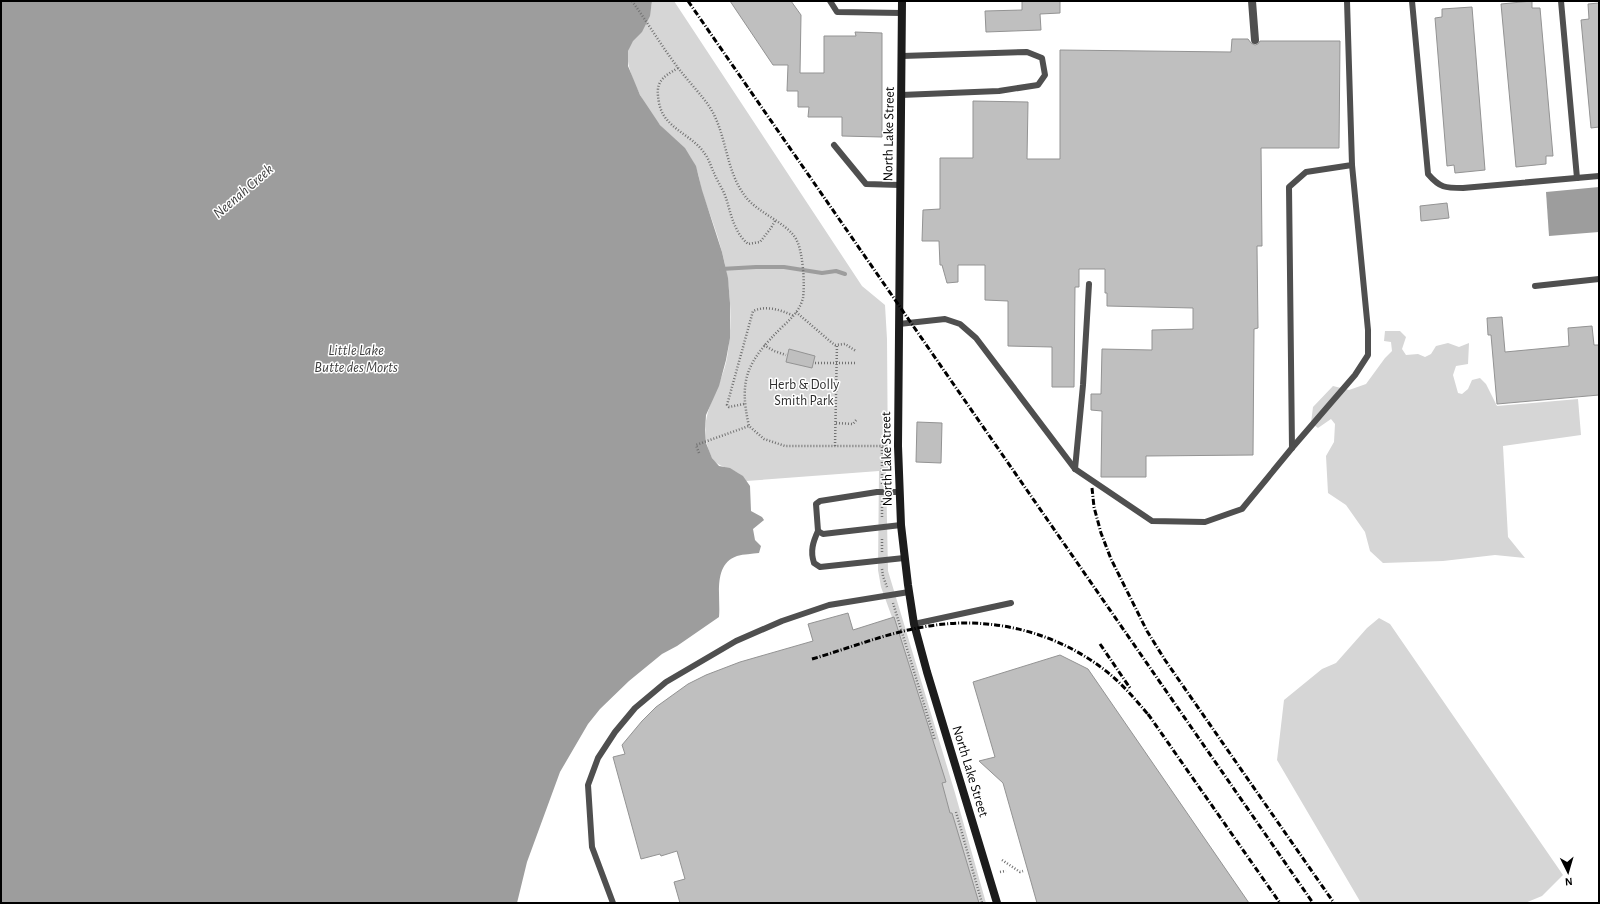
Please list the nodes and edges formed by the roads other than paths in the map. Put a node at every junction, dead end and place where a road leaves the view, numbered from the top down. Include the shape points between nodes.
1 (830, 1) edge
2 (902, 1) edge
3 (1252, 1) edge
4 (1347, 1) edge
5 (1412, 1) edge
6 (1561, 1) edge
7 (902, 12) junction
8 (1255, 40) dead end
9 (902, 56) junction
10 (901, 95) junction
11 (834, 145) dead end
12 (1352, 165) junction
13 (1599, 176) edge
14 (1576, 178) junction
15 (900, 185) junction
16 (1599, 279) edge
17 (1089, 284) dead end
18 (1535, 286) dead end
19 (899, 324) junction
20 (1292, 448) junction
21 (1075, 469) junction
22 (899, 492) junction
23 (901, 525) junction
24 (818, 531) junction
25 (904, 558) junction
26 (909, 592) junction
27 (1011, 602) dead end
28 (914, 624) junction
29 (613, 903) edge
30 (997, 903) edge

1 - 7 lane via 837,12
2 - 7 main road, North Lake Street
3 - 8 street
4 - 12 lane
5 - 14 lane via 1428,174 1436,184 1464,188
6 - 14 lane
7 - 9 main road, North Lake Street
9 - 10 main road, North Lake Street
9 - 10 lane via 1027,52 1042,58 1045,75 1038,85 1012,89
10 - 15 main road, North Lake Street
11 - 15 lane via 866,184
12 - 20 lane via 1368,330 1368,355 1354,376
12 - 20 lane via 1306,172 1289,187
13 - 14 lane
15 - 19 main road, North Lake Street
16 - 18 lane
17 - 21 lane
19 - 21 lane via 945,319 960,324 976,338
19 - 22 main road, North Lake Street
20 - 21 lane via 1242,509 1205,522 1152,521
22 - 23 main road, North Lake Street
22 - 24 lane via 877,492 820,501 816,504
23 - 24 lane via 823,534
23 - 25 main road, North Lake Street
24 - 25 lane via 811,556 814,563 820,567
25 - 26 main road, North Lake Street
26 - 28 main road, North Lake Street
26 - 29 lane via 829,606 782,621 736,641 679,674 635,708 598,758 588,785 592,847
27 - 28 lane
28 - 30 main road, North Lake Street

